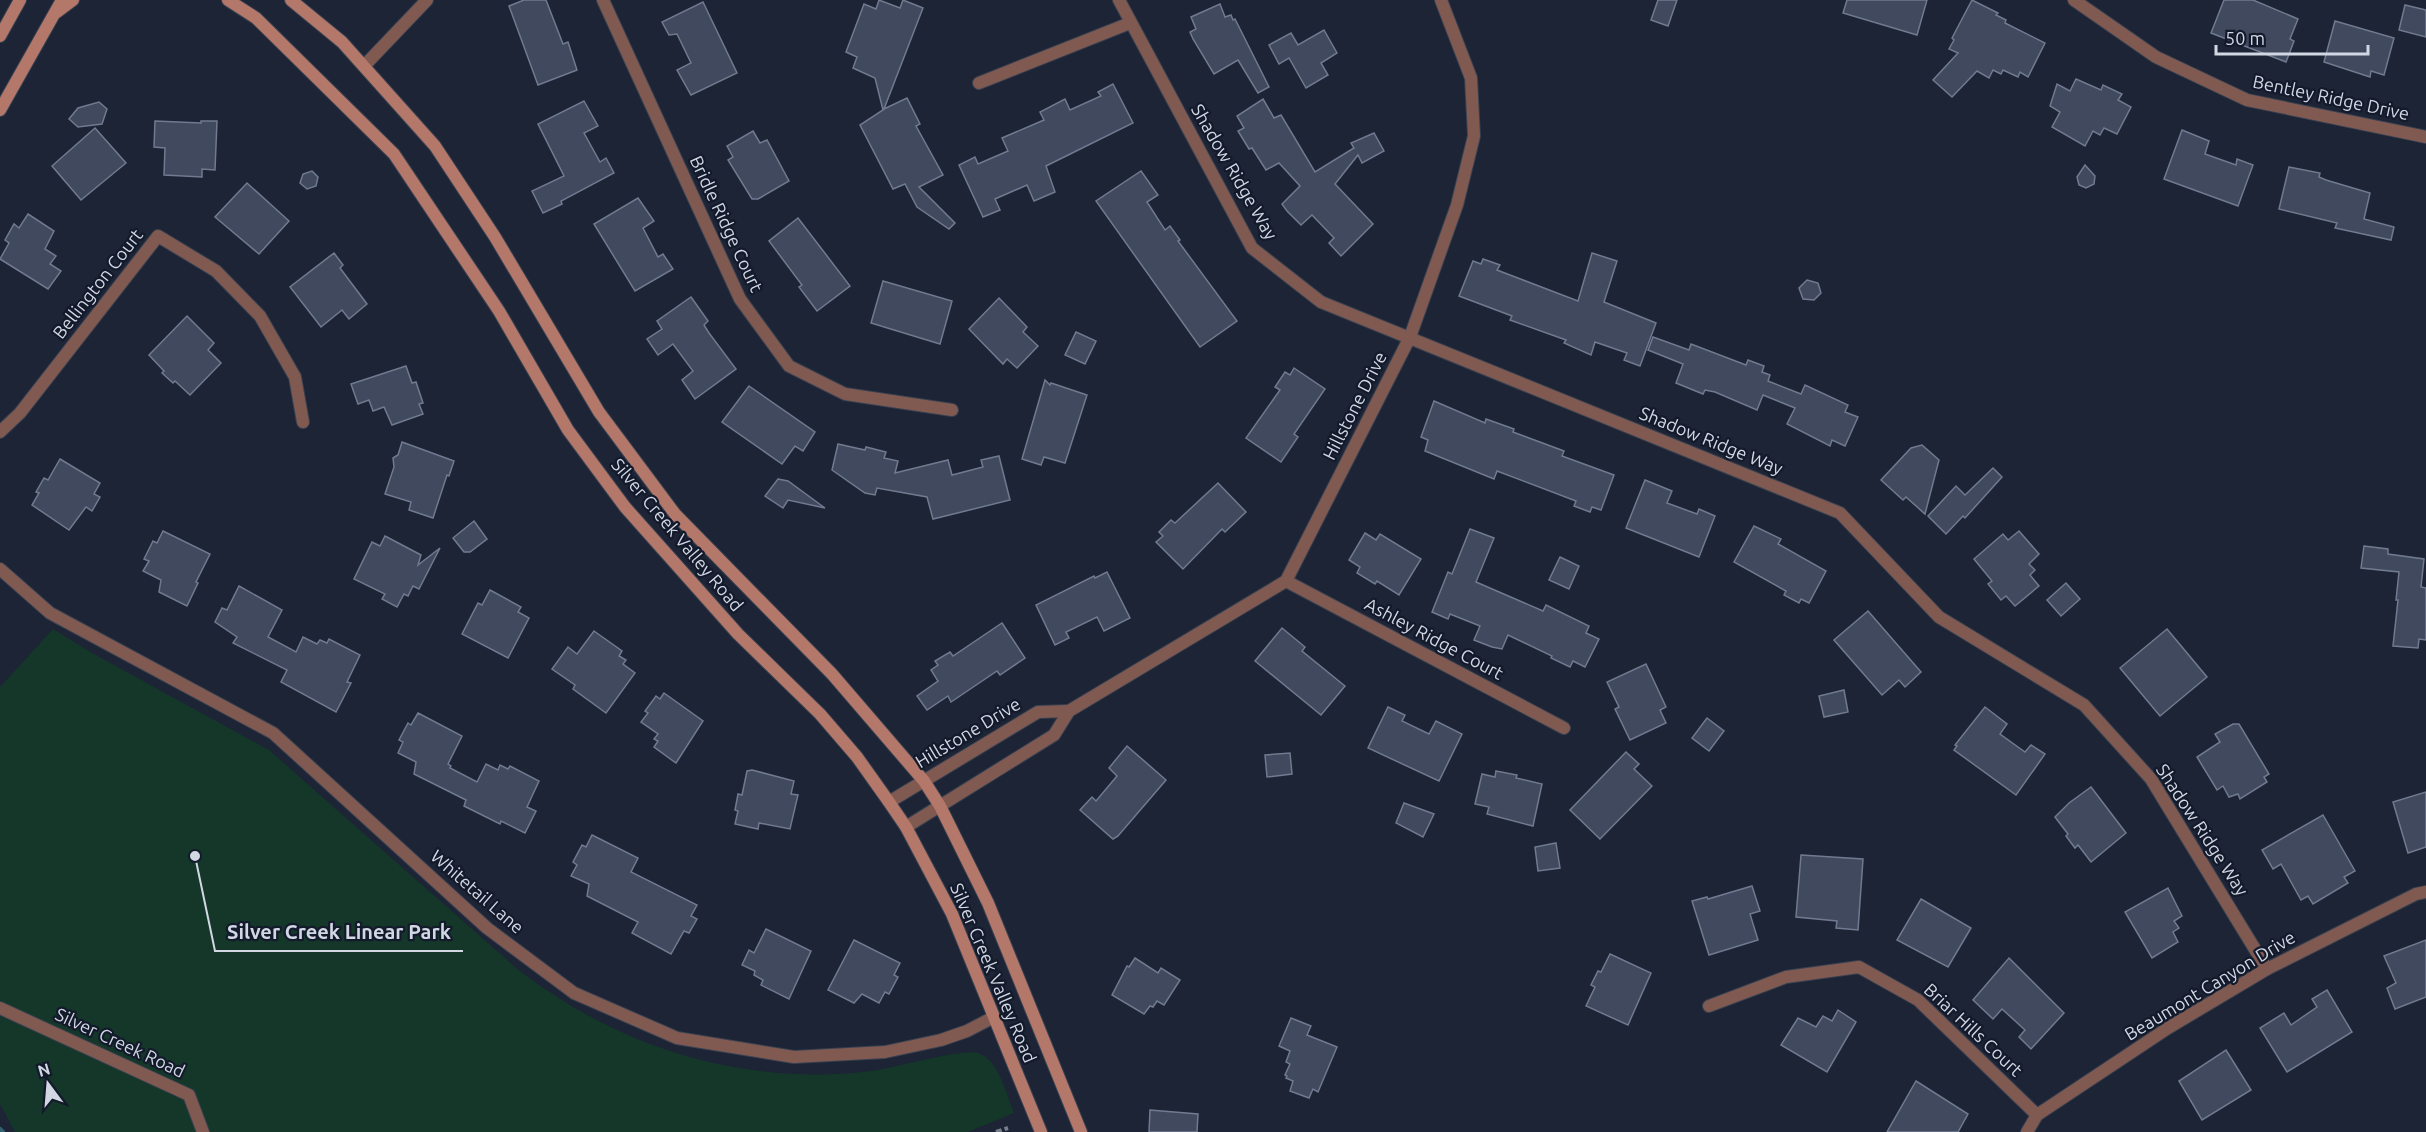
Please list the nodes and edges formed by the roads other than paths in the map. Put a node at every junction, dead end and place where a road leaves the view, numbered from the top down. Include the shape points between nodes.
1 (20, 0) edge
2 (62, 0) edge
3 (73, 0) edge
4 (228, 0) edge
5 (291, 0) edge
6 (427, 0) edge
7 (603, 0) edge
8 (1119, 0) edge
9 (1441, 0) edge
10 (2074, 0) edge
11 (54, 15) junction
12 (1130, 23) junction
13 (0, 36) edge
14 (365, 65) junction
15 (980, 83) dead end
16 (0, 110) edge
17 (2426, 137) edge
18 (1410, 337) junction
19 (952, 411) dead end
20 (303, 422) dead end
21 (0, 432) edge
22 (0, 568) edge
23 (1286, 581) junction
24 (1070, 711) junction
25 (1564, 728) dead end
26 (924, 781) junction
27 (890, 802) junction
28 (940, 806) junction
29 (906, 827) junction
30 (2426, 892) edge
31 (2267, 969) junction
32 (1709, 1006) dead end
33 (0, 1008) edge
34 (994, 1017) junction
35 (2037, 1115) junction
36 (203, 1132) edge
37 (1041, 1132) edge
38 (1081, 1132) edge
39 (2027, 1132) edge

1 - 13 main road
2 - 11 main road
3 - 11 main road
4 - 27 main road, Silver Creek Valley Road via 256,18 394,154 500,311 568,430 625,507 738,634 820,714
5 - 14 main road, Silver Creek Valley Road
6 - 14 street
7 - 19 street, Bridle Ridge Court via 740,299 789,366 845,394
8 - 12 street, Shadow Ridge Way
9 - 18 street, Hillstone Drive via 1471,78 1474,136 1457,205
10 - 17 street, Bentley Ridge Drive via 2156,57 2247,99
11 - 16 main road
12 - 15 street
12 - 18 street, Shadow Ridge Way via 1252,248 1321,302
14 - 26 main road, Silver Creek Valley Road via 435,146 495,237 599,412 675,514 832,674
18 - 23 street, Hillstone Drive
18 - 31 street, Shadow Ridge Way via 1840,513 1939,617 2084,705 2151,779
20 - 21 street, Bellington Court via 295,377 260,316 216,271 158,236 20,413
22 - 34 street, Whitetail Lane via 50,613 273,733 487,928 574,993 677,1038 794,1057 885,1052 941,1040
23 - 24 street, Hillstone Drive
23 - 25 street, Ashley Ridge Court
24 - 26 street, Hillstone Drive via 1038,712
24 - 28 street, Hillstone Drive via 1054,735
26 - 27 street, Hillstone Drive
26 - 28 main road, Silver Creek Valley Road
27 - 29 main road, Silver Creek Valley Road
28 - 29 street, Hillstone Drive
28 - 38 main road, Silver Creek Valley Road via 988,903
29 - 34 main road, Silver Creek Valley Road via 952,914
30 - 31 street, Beaumont Canyon Drive
31 - 35 street, Beaumont Canyon Drive via 2168,1028
32 - 35 street, Briar Hills Court via 1786,977 1859,967 1918,1000
33 - 36 street, Silver Creek Road via 189,1095
34 - 37 main road, Silver Creek Valley Road
35 - 39 street, Beaumont Canyon Drive

